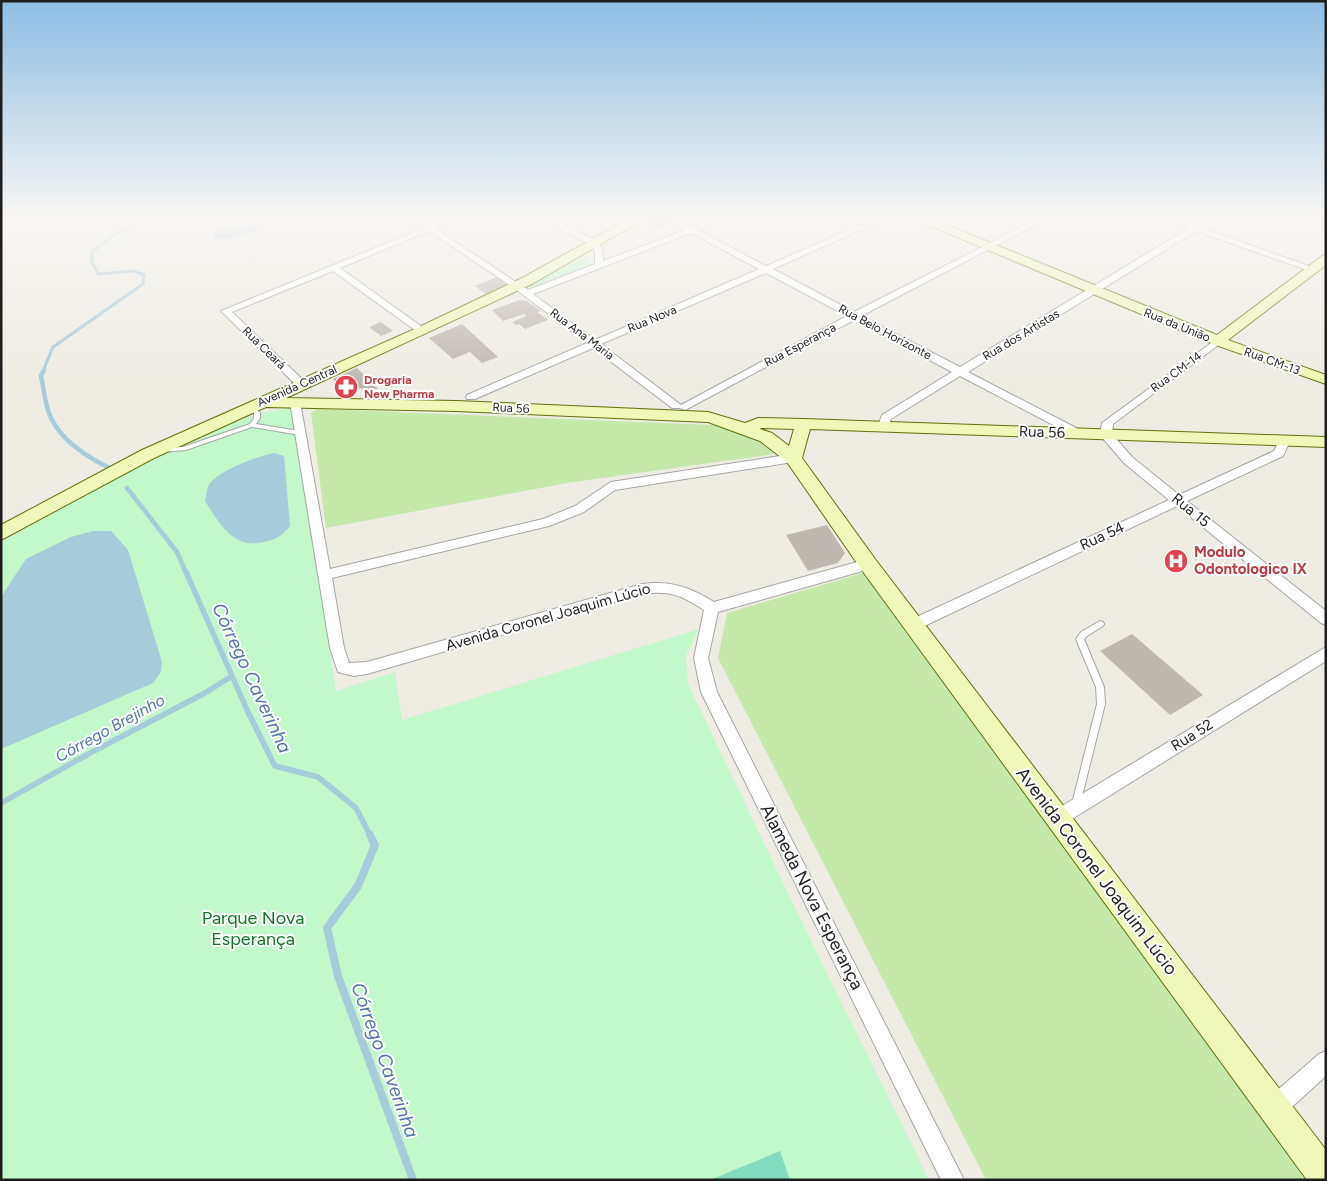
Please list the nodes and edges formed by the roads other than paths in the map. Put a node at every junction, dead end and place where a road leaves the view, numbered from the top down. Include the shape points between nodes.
1 (323, 271) edge
2 (339, 271) edge
3 (495, 271) edge
4 (550, 271) edge
5 (579, 271) edge
6 (763, 271) edge
7 (768, 271) edge
8 (942, 271) edge
9 (1047, 271) edge
10 (1126, 271) edge
11 (1310, 271) edge
12 (522, 289) junction
13 (1094, 291) junction
14 (854, 316) junction
15 (422, 331) junction
16 (1218, 342) junction
17 (595, 344) junction
18 (960, 372) junction
19 (1326, 380) edge
20 (301, 384) junction
21 (471, 397) junction
22 (295, 402) junction
23 (256, 404) junction
24 (681, 407) junction
25 (804, 424) junction
26 (252, 425) junction
27 (884, 426) junction
28 (756, 430) junction
29 (300, 433) junction
30 (1078, 434) junction
31 (1106, 435) junction
32 (1284, 440) junction
33 (1326, 442) edge
34 (152, 452) junction
35 (794, 458) junction
36 (1179, 500) junction
37 (1, 533) edge
38 (868, 564) junction
39 (325, 575) junction
40 (712, 608) junction
41 (1326, 619) edge
42 (1100, 624) dead end
43 (913, 625) junction
44 (1326, 652) edge
45 (1067, 813) junction
46 (1326, 1061) edge
47 (1274, 1108) junction
48 (1326, 1178) edge
49 (953, 1180) edge

1 - 20 street, Rua Ceará via 226,311
2 - 15 street
3 - 12 street, Rua Ana Maria
4 - 12 street, Avenida Central
5 - 12 street
6 - 17 street, Rua Nova
7 - 14 street, Rua Belo Horizonte
8 - 14 street, Rua Esperança
9 - 13 street, Rua da União
10 - 13 street, Rua dos Artistas
11 - 16 street, Rua CM-14
12 - 15 street, Avenida Central
12 - 17 street, Rua Ana Maria
13 - 16 street, Rua da União
13 - 18 street, Rua dos Artistas
14 - 18 street, Rua Belo Horizonte
14 - 24 street, Rua Esperança
15 - 20 street, Avenida Central
16 - 19 street, Rua CM-13
16 - 31 street, Rua CM-14 via 1108,423
17 - 21 street, Rua Nova
17 - 24 street, Rua Ana Maria
18 - 27 street, Rua dos Artistas via 886,417
18 - 30 street, Rua Belo Horizonte
20 - 21 street, Rua 56 via 316,392
20 - 23 street, Avenida Central
21 - 24 street, Rua 56
22 - 23 street, Rua 56
22 - 28 street, Rua 56 via 708,417
22 - 29 street, Avenida Coronel Joaquim Lúcio
23 - 26 lane via 257,418
23 - 34 street, Avenida Central
24 - 28 street, Rua 56 via 722,410
25 - 27 street, Rua 56
25 - 28 street, Rua 56
25 - 35 street
26 - 29 lane
26 - 34 lane via 184,449
27 - 30 street, Rua 56
28 - 35 street, Avenida Coronel Joaquim Lúcio
29 - 39 street, Avenida Coronel Joaquim Lúcio
30 - 31 street, Rua 56
31 - 32 street, Rua 56
31 - 36 street, Rua 15 via 1128,460
32 - 33 street, Rua 56
32 - 36 street, Rua 54 via 1279,453
34 - 37 street, Avenida Central
35 - 38 street, Avenida Coronel Joaquim Lúcio
35 - 39 street via 611,486 596,500 545,524
36 - 41 street, Rua 15
36 - 43 street, Rua 54
38 - 40 street
38 - 43 street, Avenida Coronel Joaquim Lúcio
39 - 40 street, Avenida Coronel Joaquim Lúcio via 343,668 354,670 642,589 677,588
40 - 49 street, Alameda Nova Esperança via 701,658 709,692
42 - 45 lane via 1080,639 1100,687 1101,704
43 - 45 street, Avenida Coronel Joaquim Lúcio
44 - 45 street, Rua 52
45 - 47 street, Avenida Coronel Joaquim Lúcio
46 - 47 street
47 - 48 street, Avenida Coronel Joaquim Lúcio

